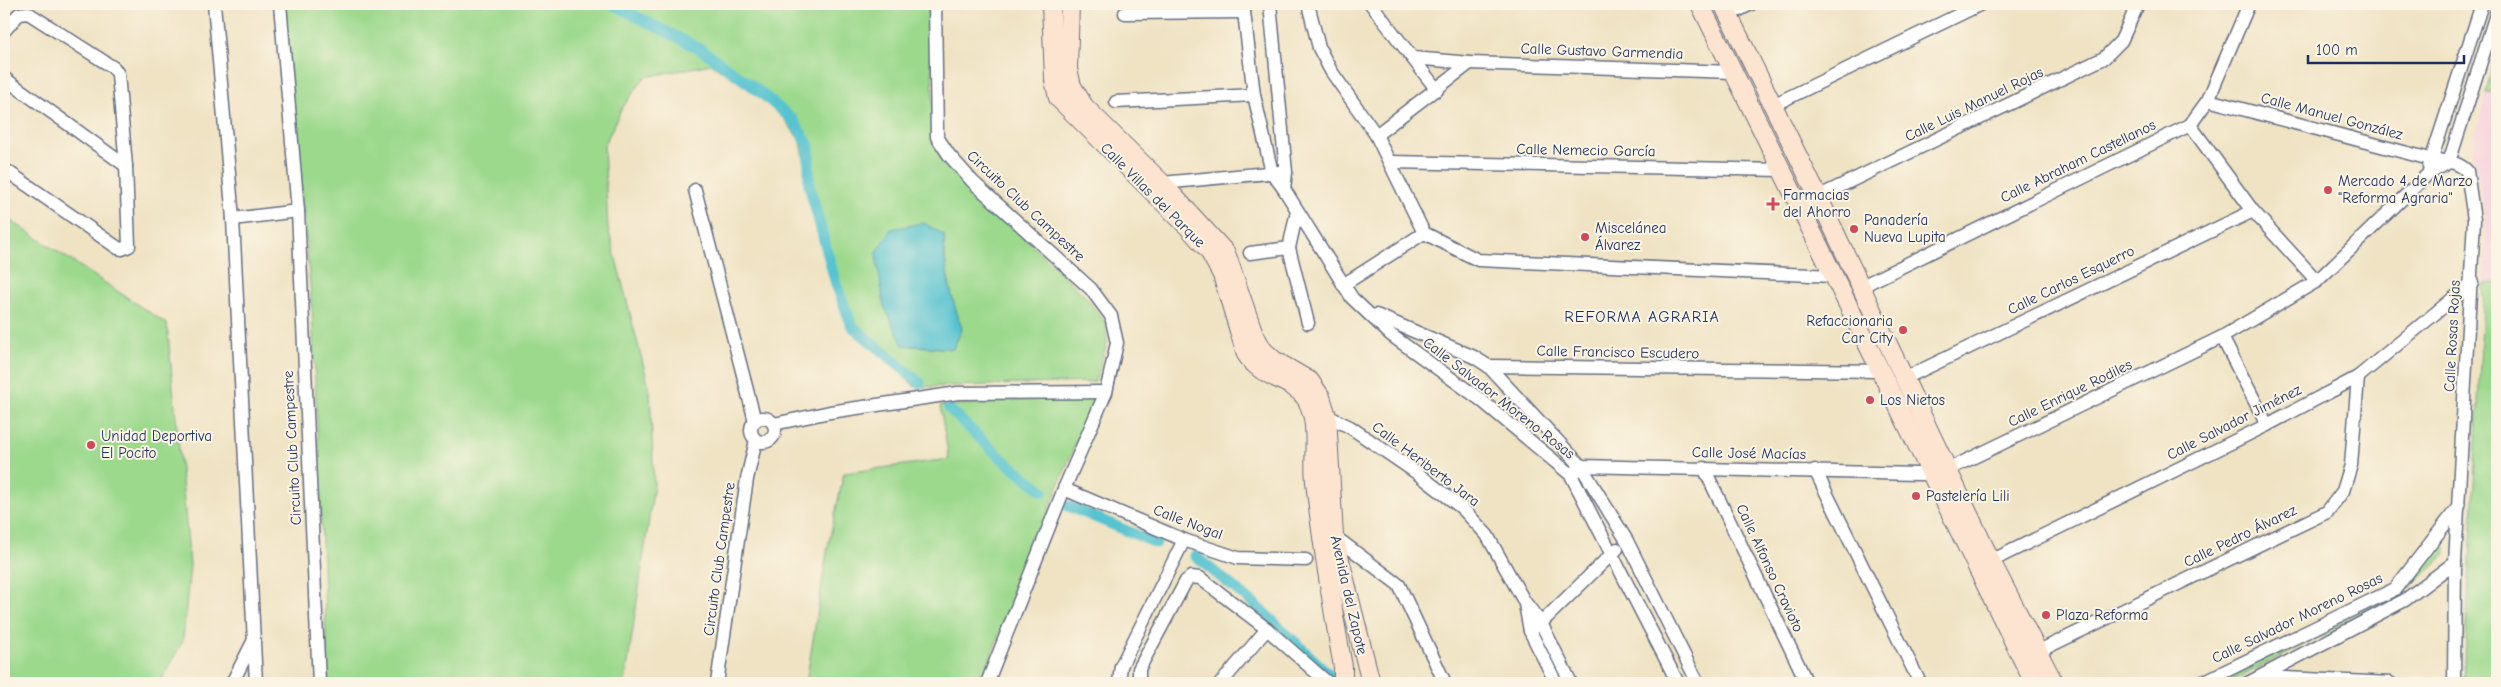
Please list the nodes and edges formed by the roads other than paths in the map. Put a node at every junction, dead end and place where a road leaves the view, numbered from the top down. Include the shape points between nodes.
1 (214, 4) edge
2 (280, 4) edge
3 (934, 4) edge
4 (1051, 4) edge
5 (1070, 4) edge
6 (1270, 4) edge
7 (1308, 4) edge
8 (1371, 4) edge
9 (1700, 4) edge
10 (1751, 4) edge
11 (1981, 4) edge
12 (2138, 4) edge
13 (2249, 4) edge
14 (2482, 4) edge
15 (1244, 8) edge
16 (1726, 9) edge
17 (2497, 10) edge
18 (1125, 13) dead end
19 (4, 31) edge
20 (1413, 58) junction
21 (1470, 63) junction
22 (1733, 72) junction
23 (4, 78) edge
24 (1437, 90) junction
25 (1254, 95) junction
26 (2208, 100) junction
27 (1116, 102) dead end
28 (1773, 105) junction
29 (2190, 124) junction
30 (1376, 135) junction
31 (2430, 159) junction
32 (1391, 162) junction
33 (2449, 162) junction
34 (126, 166) junction
35 (4, 169) edge
36 (1782, 170) junction
37 (1286, 172) junction
38 (1272, 174) junction
39 (2428, 174) junction
40 (1162, 183) junction
41 (1284, 189) junction
42 (695, 190) dead end
43 (1818, 197) junction
44 (1799, 206) junction
45 (298, 211) junction
46 (1297, 211) junction
47 (2253, 211) junction
48 (233, 219) junction
49 (1424, 233) junction
50 (1289, 248) junction
51 (1250, 253) dead end
52 (1833, 276) junction
53 (2317, 281) junction
54 (2472, 283) junction
55 (1343, 285) junction
56 (1860, 287) junction
57 (1367, 311) junction
58 (1308, 323) dead end
59 (2222, 337) junction
60 (1488, 366) junction
61 (1880, 371) junction
62 (2358, 376) junction
63 (1903, 379) junction
64 (1106, 392) junction
65 (1320, 420) junction
66 (755, 421) junction
67 (774, 424) junction
68 (2267, 425) junction
69 (756, 440) junction
70 (1581, 466) junction
71 (1704, 468) junction
72 (1815, 470) junction
73 (1939, 472) junction
74 (1571, 475) junction
75 (1064, 489) junction
76 (2459, 506) junction
77 (1334, 536) junction
78 (1184, 540) junction
79 (1627, 541) junction
80 (1612, 552) junction
81 (1306, 560) dead end
82 (1991, 561) junction
83 (2455, 562) junction
84 (1524, 601) junction
85 (1541, 623) junction
86 (1267, 628) junction
87 (1530, 631) junction
88 (255, 638) junction
89 (2038, 651) junction
90 (2264, 677) junction
91 (232, 683) edge
92 (256, 683) edge
93 (319, 683) edge
94 (717, 683) edge
95 (987, 683) edge
96 (1119, 683) edge
97 (1140, 683) edge
98 (1221, 683) edge
99 (1328, 683) edge
100 (1344, 683) edge
101 (1371, 683) edge
102 (1445, 683) edge
103 (1556, 683) edge
104 (1571, 683) edge
105 (1678, 683) edge
106 (1698, 683) edge
107 (1806, 683) edge
108 (1920, 683) edge
109 (2034, 683) edge
110 (2054, 683) edge
111 (2201, 683) edge
112 (2248, 683) edge
113 (2390, 683) edge
114 (2454, 683) edge

1 - 48 street
2 - 45 street, Circuito Club Campestre
3 - 64 street, Circuito Club Campestre via 938,137 973,182 1091,289 1111,316 1116,343
4 - 65 main road, Calle Villas del Parque via 1054,80 1058,98 1209,251 1222,275 1246,354 1252,363 1305,398
5 - 40 main road, Calle Villas del Parque via 1068,69 1072,86 1084,106
6 - 37 street
7 - 30 street via 1319,48 1331,71
8 - 20 street
9 - 22 main road
10 - 16 street
11 - 28 street
12 - 43 street, Calle Luis Manuel Rojas via 2121,41 2104,58
13 - 26 street, Calle Abraham Castellanos
14 - 31 street
15 - 18 street
15 - 25 street
16 - 28 main road
17 - 33 street
19 - 34 street via 19,14 31,14 114,68 118,74
20 - 21 street, Calle Gustavo Garmendia
20 - 24 street
21 - 22 street, Calle Gustavo Garmendia
21 - 24 street
22 - 36 main road
23 - 34 street
24 - 30 street
25 - 27 street
25 - 38 street
26 - 29 street, Calle Abraham Castellanos
26 - 31 street, Calle Manuel González
28 - 43 main road
29 - 47 street
29 - 56 street, Calle Abraham Castellanos
30 - 32 street
31 - 33 street, Calle Manuel González
31 - 39 street
32 - 36 street, Calle Nemecio García
32 - 49 street
33 - 39 street, Calle Enrique Rodiles
33 - 54 street, Calle Rosas Rojas via 2467,171 2474,220
34 - 35 street via 130,242 127,248 118,248
36 - 44 main road
37 - 38 street
37 - 41 street
38 - 40 street
38 - 41 street, Calle Salvador Moreno Rosas
39 - 53 street, Calle Enrique Rodiles
40 - 65 main road, Calle Villas del Parque via 1226,253 1254,334 1263,350 1310,381 1322,398
41 - 46 street, Calle Salvador Moreno Rosas
42 - 66 street
43 - 44 street, Calle Luis Manuel Rojas
43 - 56 main road
44 - 52 main road
45 - 48 street
45 - 93 street, Circuito Club Campestre
46 - 50 street
46 - 55 street, Calle Salvador Moreno Rosas
47 - 53 street
47 - 63 street, Calle Carlos Esquerro
48 - 88 street
49 - 52 street via 1478,260
49 - 55 street
50 - 51 street
50 - 58 street
52 - 61 main road
53 - 59 street, Calle Enrique Rodiles
54 - 62 street, Calle Salvador Jiménez
54 - 76 street, Calle Rosas Rojas
55 - 57 street, Calle Salvador Moreno Rosas
56 - 63 main road
57 - 60 street, Calle Francisco Escudero
57 - 74 street, Calle Salvador Moreno Rosas via 1391,334 1481,400
59 - 68 street
59 - 73 street, Calle Enrique Rodiles
60 - 61 street, Calle Francisco Escudero
60 - 70 street, Calle Salvador Moreno Rosas
61 - 73 main road
62 - 68 street, Calle Salvador Jiménez
62 - 89 street, Calle Pedro Álvarez via 2351,465 2343,491 2327,512
63 - 73 main road
64 - 67 street via 958,394 830,412
64 - 75 street, Circuito Club Campestre
65 - 77 main road, Avenida del Zapote
65 - 84 street, Calle Heriberto Jara via 1350,427 1462,508 1487,534
65 - 100 main road, Avenida del Zapote via 1314,467 1317,500
66 - 67 street via 763,418
66 - 69 street via 751,431
67 - 69 street via 771,439
68 - 82 street, Calle Salvador Jiménez
69 - 94 street, Circuito Club Campestre via 747,479
70 - 71 street, Calle José Macías
70 - 74 street
70 - 79 street, Calle Salvador Moreno Rosas
71 - 72 street, Calle José Macías
71 - 107 street, Calle Alfonso Cravioto
72 - 73 street, Calle José Macías
72 - 108 street
73 - 82 main road
73 - 109 main road
74 - 80 street, Calle Salvador Moreno Rosas
75 - 78 street, Calle Nogal
75 - 95 street, Circuito Club Campestre
76 - 83 street, Calle Rosas Rojas
76 - 111 street, Calle Salvador Moreno Rosas via 2395,589
77 - 101 main road, Avenida del Zapote
77 - 102 street via 1400,585
78 - 81 street, Calle Nogal via 1238,558
78 - 96 street via 1121,666
79 - 80 street
79 - 106 street, Calle Salvador Moreno Rosas
80 - 85 street
80 - 105 street, Calle Salvador Moreno Rosas
82 - 89 main road
83 - 90 street via 2406,600
83 - 114 street, Calle Rosas Rojas
84 - 85 street, Calle Heriberto Jara
84 - 87 street, Calle Heriberto Jara
85 - 87 street
85 - 104 street, Calle Heriberto Jara
86 - 97 street via 1200,578 1191,577 1139,669
86 - 98 street
86 - 99 street
87 - 103 street, Calle Heriberto Jara
88 - 91 street
88 - 92 street
89 - 110 main road
90 - 112 street
90 - 113 street

